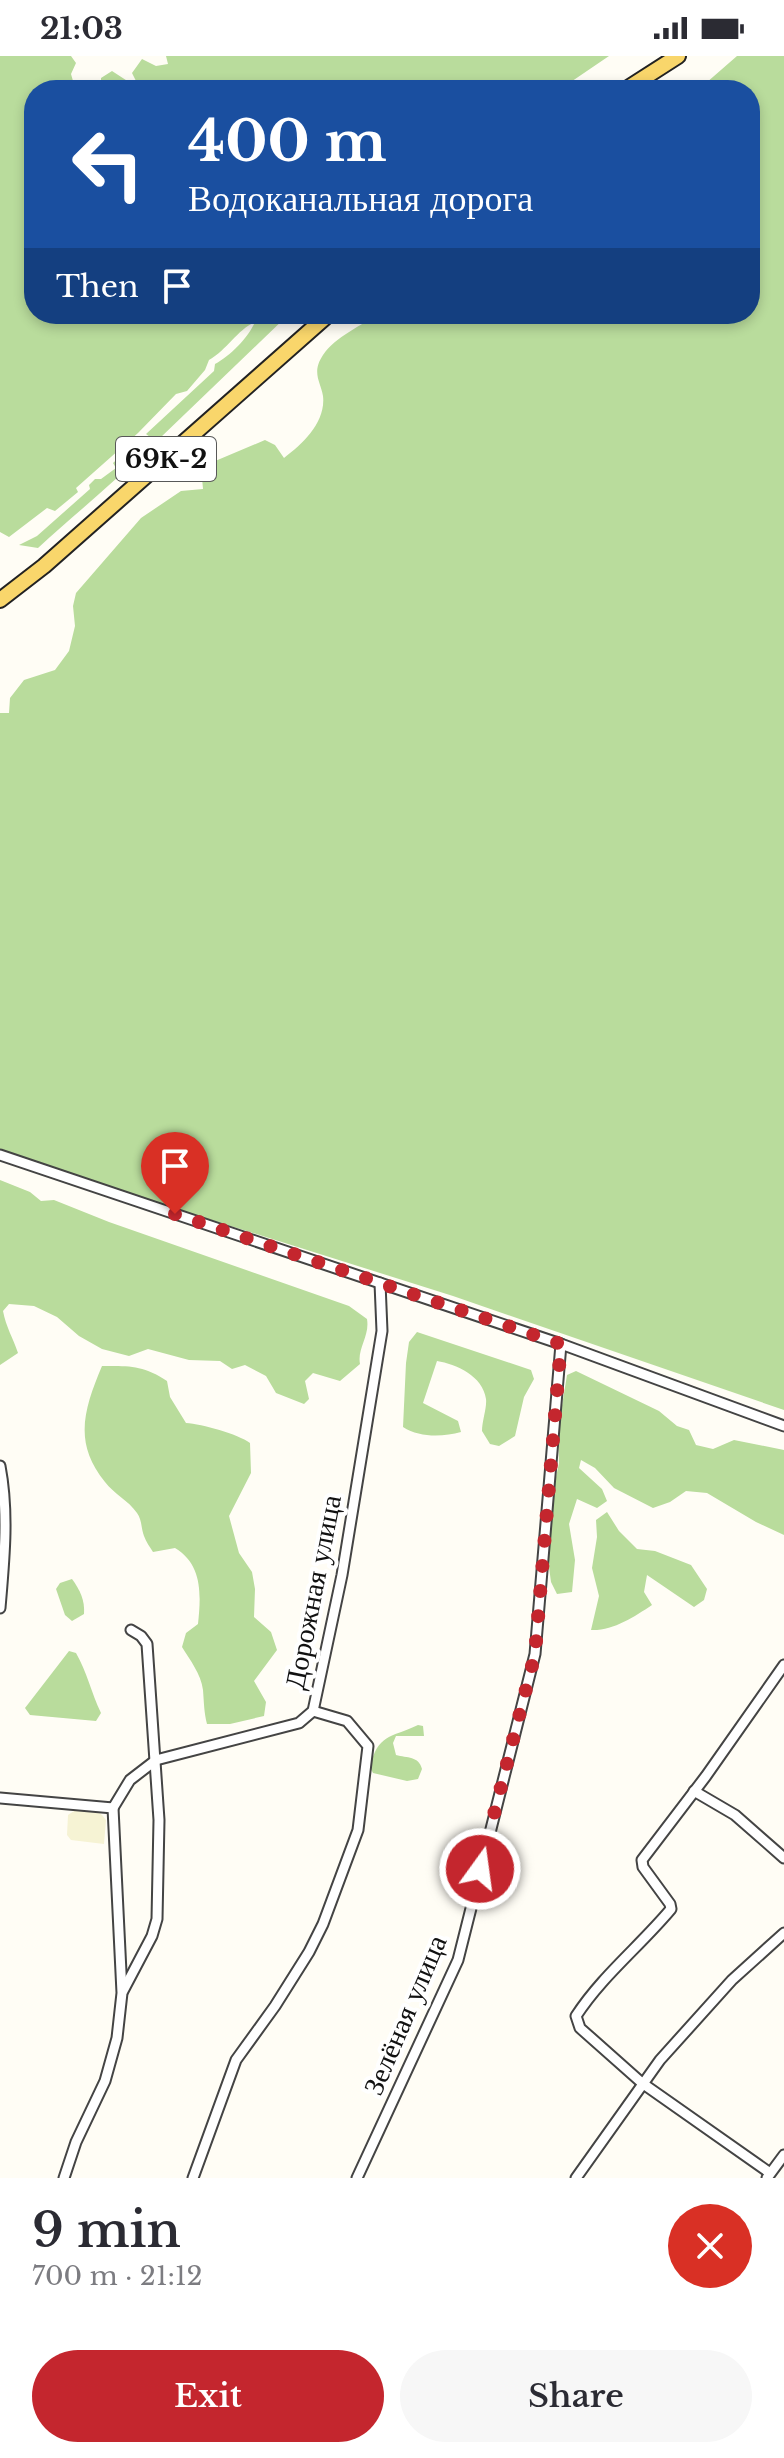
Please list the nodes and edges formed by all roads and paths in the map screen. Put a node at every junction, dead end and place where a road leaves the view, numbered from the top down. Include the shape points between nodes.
1 (678, 56) edge
2 (641, 80) edge
3 (318, 324) edge
4 (0, 600) edge
5 (0, 1155) edge
6 (380, 1283) junction
7 (561, 1344) junction
8 (784, 1426) edge
9 (0, 1466) edge
10 (2, 1487) edge
11 (0, 1608) edge
12 (131, 1630) dead end
13 (784, 1665) edge
14 (313, 1711) junction
15 (156, 1760) junction
16 (694, 1791) junction
17 (0, 1798) edge
18 (113, 1808) junction
19 (784, 1858) edge
20 (784, 1933) edge
21 (122, 1993) junction
22 (642, 2083) junction
23 (784, 2155) edge
24 (768, 2176) edge
25 (64, 2178) edge
26 (193, 2178) edge
27 (357, 2178) edge
28 (576, 2178) edge

1 - 2 main road
3 - 4 main road, 69К-2
5 - 6 street
6 - 7 street
6 - 14 street, Дорожная улица via 382,1331 342,1575
7 - 8 street
7 - 27 street, Зелёная улица via 535,1654 458,1960
9 - 10 street
10 - 11 street via 6,1536
12 - 15 street via 147,1644
13 - 16 street
14 - 15 street, Дорожная улица via 299,1723
14 - 26 street via 347,1721 368,1746 358,1830 309,1952 236,2060
15 - 18 street, Дорожная улица via 125,1785
15 - 21 street via 157,1919
16 - 19 street via 735,1815
16 - 22 street via 642,1860 671,1909 589,1995 576,2016 580,2028
17 - 18 street
18 - 21 street
20 - 22 street via 732,1980
21 - 25 street via 105,2081
22 - 24 street
22 - 28 street
23 - 24 street

